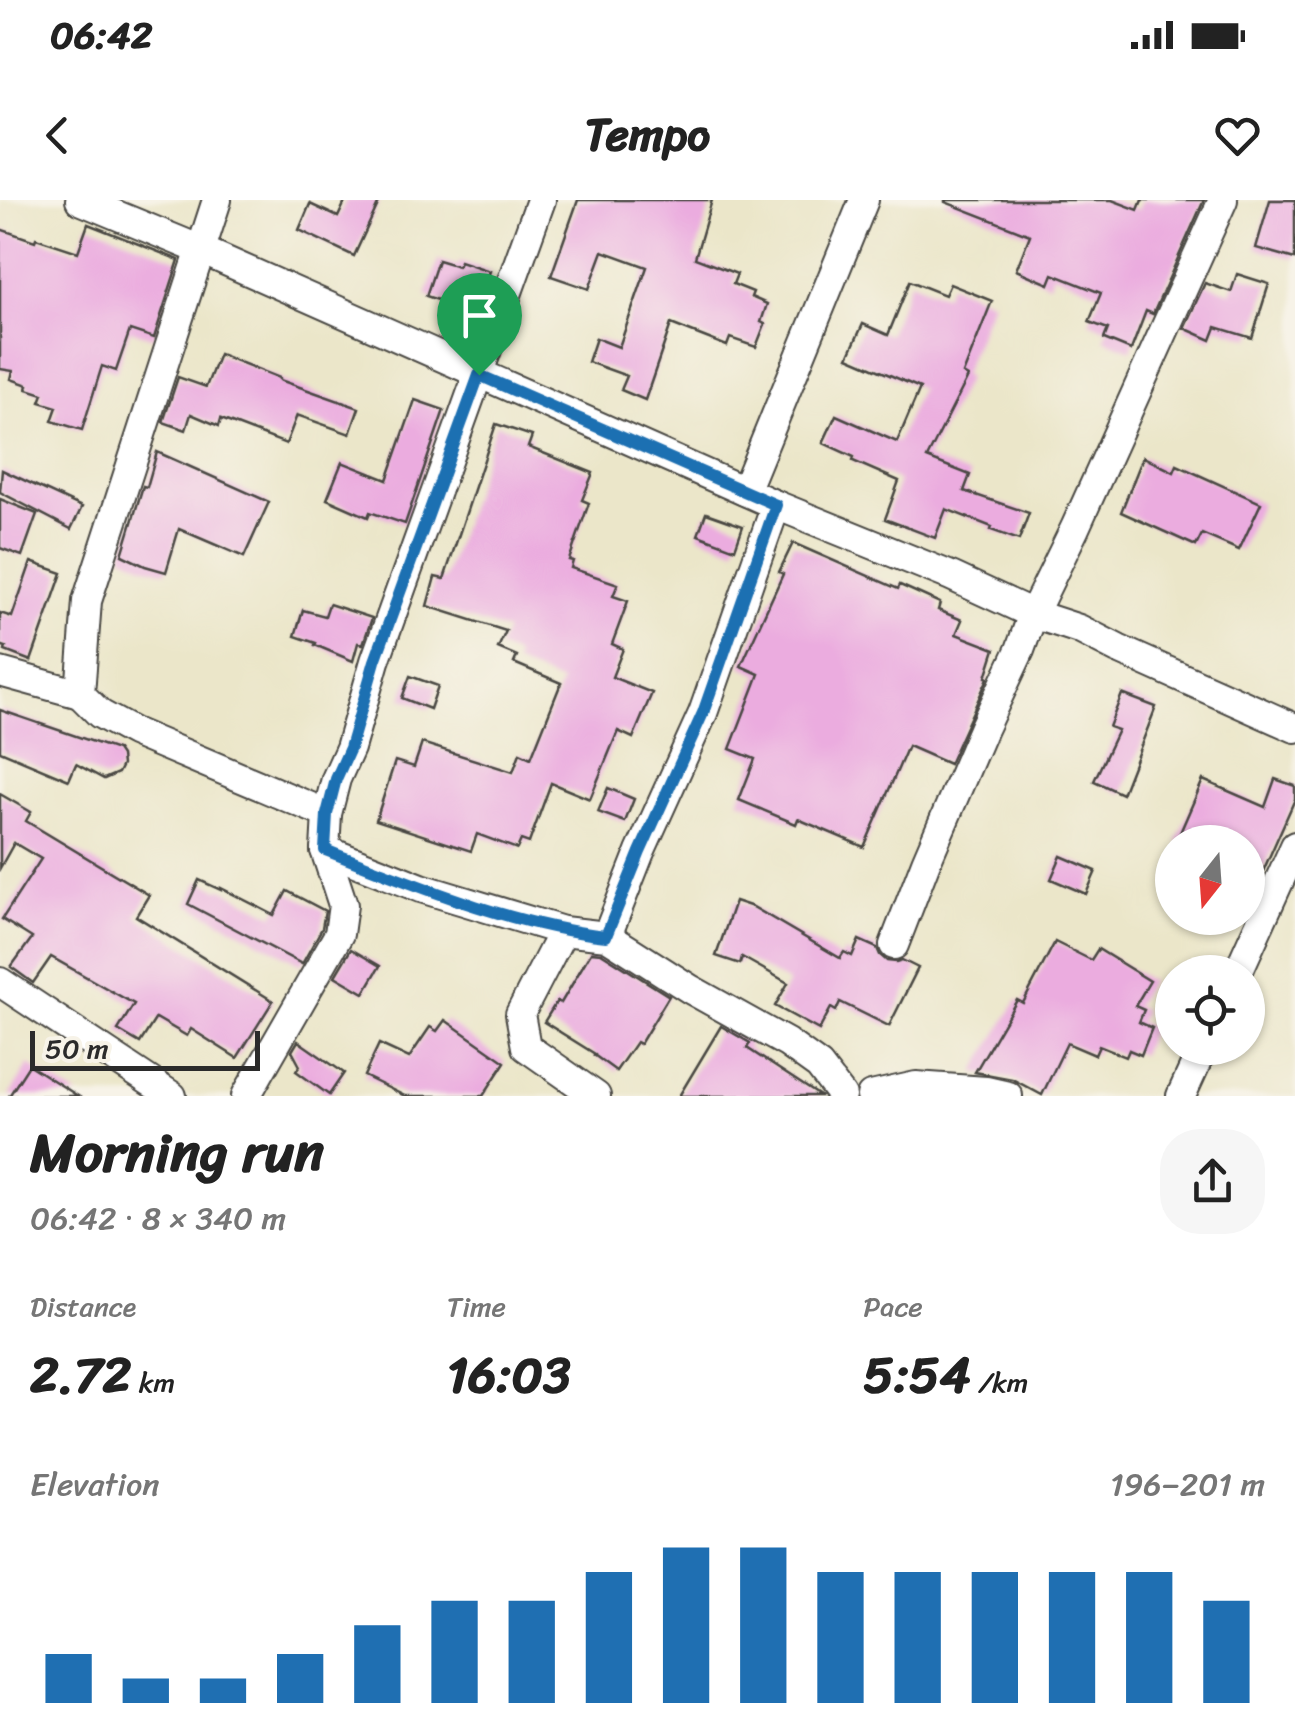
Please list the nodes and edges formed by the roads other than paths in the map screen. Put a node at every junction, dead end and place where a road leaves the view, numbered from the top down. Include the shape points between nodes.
1 (80, 200) edge
2 (218, 200) edge
3 (541, 200) edge
4 (864, 200) edge
5 (1223, 200) edge
6 (201, 250) junction
7 (479, 375) junction
8 (745, 491) junction
9 (776, 505) junction
10 (1033, 614) junction
11 (0, 672) edge
12 (80, 694) junction
13 (1295, 728) edge
14 (327, 814) junction
15 (1295, 846) edge
16 (325, 850) junction
17 (562, 931) junction
18 (606, 936) junction
19 (894, 945) dead end
20 (1246, 955) edge
21 (0, 982) edge
22 (1196, 1065) edge
23 (172, 1096) edge
24 (246, 1096) edge
25 (596, 1096) edge
26 (842, 1096) edge
27 (871, 1096) edge
28 (1008, 1096) edge
29 (1181, 1096) edge

1 - 6 street
2 - 6 street
3 - 7 street
4 - 8 street
5 - 10 street
6 - 7 street
6 - 12 street via 87,601
7 - 8 street
7 - 14 street
8 - 9 street
9 - 10 street
9 - 18 street via 703,713
10 - 13 street
10 - 19 street
11 - 12 street
12 - 14 street via 133,732
14 - 16 street
15 - 20 street
16 - 17 street
16 - 24 street via 343,905 339,934
17 - 18 street
17 - 25 street via 520,1014 526,1046
18 - 26 street via 787,1043 820,1066
21 - 23 street
22 - 29 street
27 - 28 street via 916,1086

